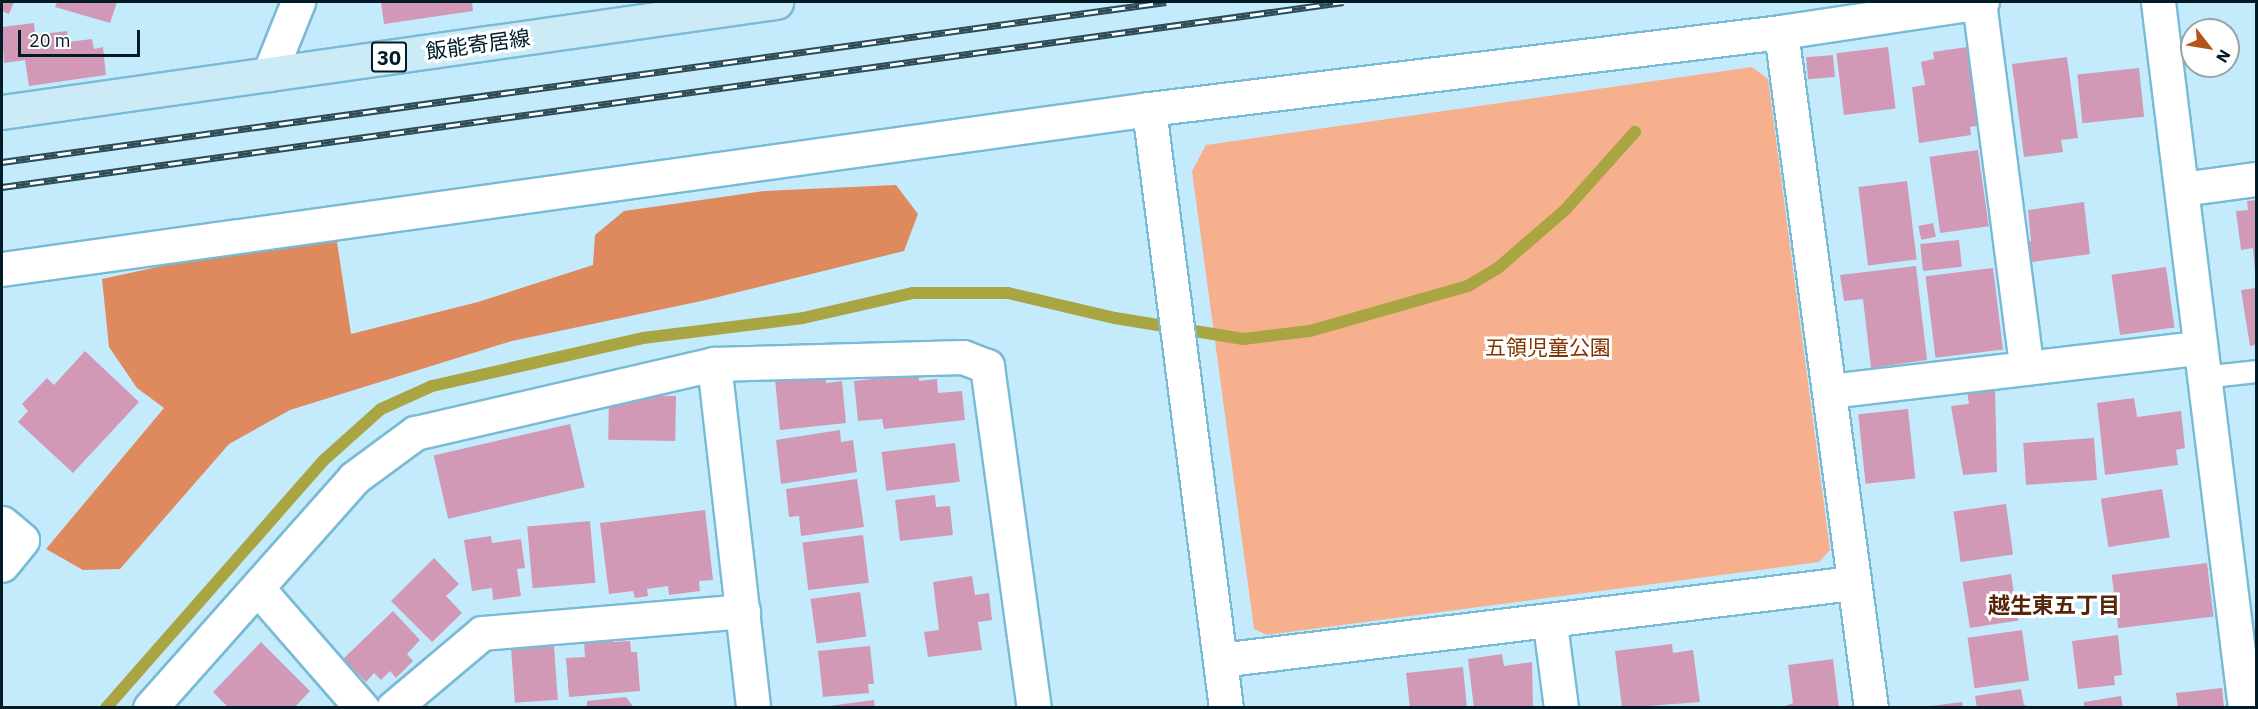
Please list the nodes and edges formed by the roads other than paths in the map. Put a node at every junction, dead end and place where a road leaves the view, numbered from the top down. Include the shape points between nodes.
1 (298, 2) edge
2 (776, 2) edge
3 (1981, 2) edge
4 (2158, 2) edge
5 (1781, 32) junction
6 (269, 74) junction
7 (1149, 109) junction
8 (2, 112) edge
9 (2256, 179) edge
10 (2182, 189) junction
11 (2, 269) edge
12 (2200, 363) junction
13 (714, 364) junction
14 (2026, 366) junction
15 (2256, 371) edge
16 (1830, 391) junction
17 (2, 523) edge
18 (2, 565) edge
19 (1853, 583) junction
20 (259, 590) junction
21 (743, 611) junction
22 (1550, 624) junction
23 (1220, 660) junction
24 (150, 708) edge
25 (362, 708) edge
26 (393, 708) edge
27 (753, 708) edge
28 (1034, 708) edge
29 (1226, 708) edge
30 (1561, 708) edge
31 (1871, 708) edge
32 (2246, 708) edge

1 - 6 street
2 - 6 main road, 飯能寄居線 / 30
3 - 5 street
3 - 14 street
4 - 10 street
5 - 7 street
5 - 16 street
6 - 8 main road, 飯能寄居線 / 30
7 - 11 street
7 - 23 street
9 - 10 street
10 - 12 street
12 - 14 street
12 - 15 lane
12 - 32 street
13 - 20 street via 415,433 354,478
13 - 21 street
13 - 28 street via 963,357 987,366
14 - 16 street
16 - 19 street
17 - 18 street via 22,540
19 - 22 street
19 - 31 street
20 - 24 street
20 - 25 street
21 - 26 street via 482,633
21 - 27 street
22 - 23 street
22 - 30 street
23 - 29 street

